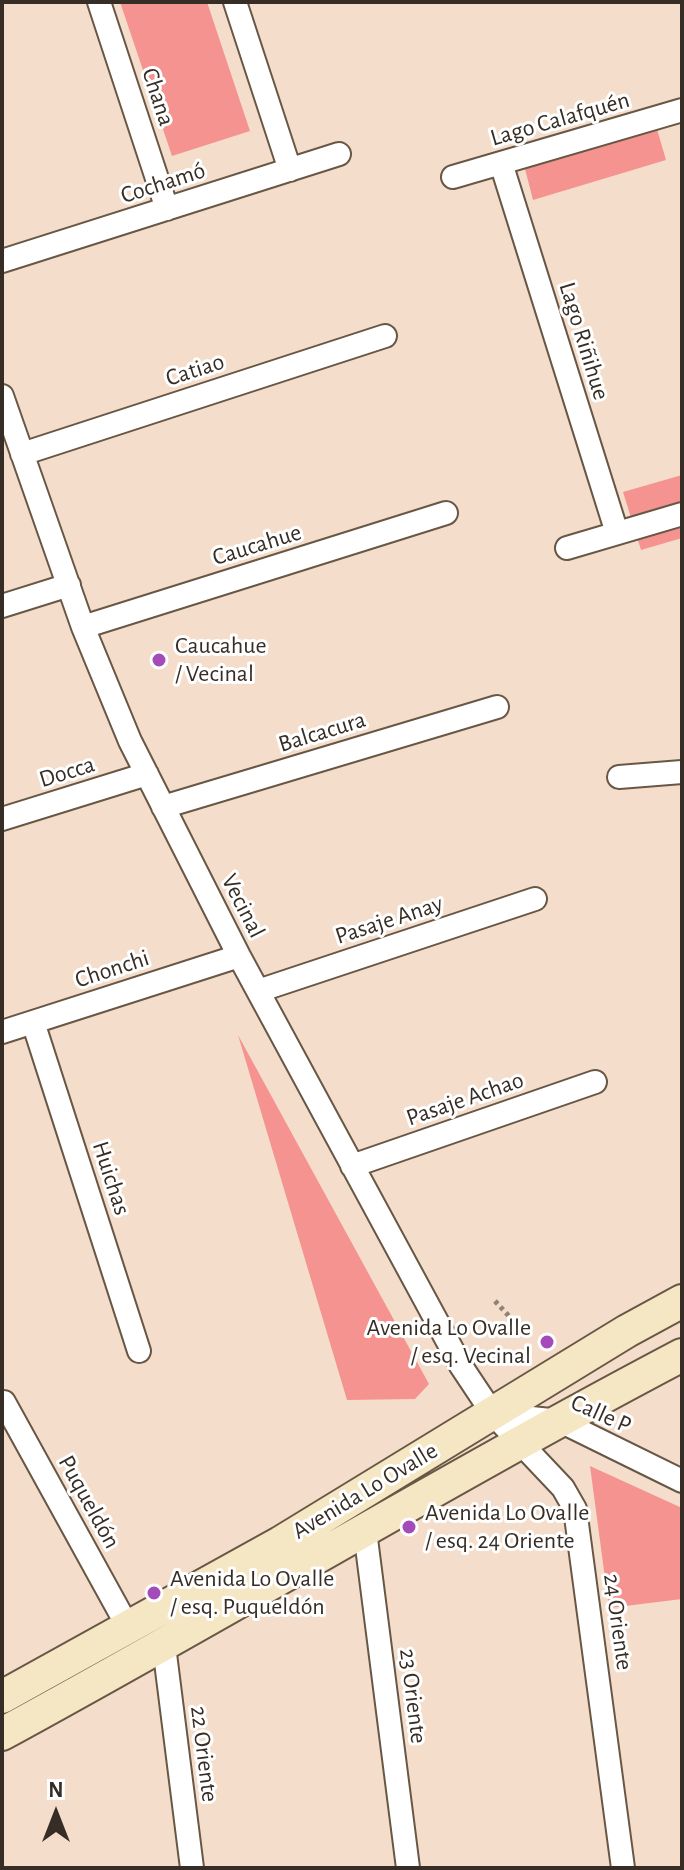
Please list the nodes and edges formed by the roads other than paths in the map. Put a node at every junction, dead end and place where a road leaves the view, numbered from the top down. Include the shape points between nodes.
1 (99, 2) edge
2 (235, 2) edge
3 (682, 110) edge
4 (339, 154) dead end
5 (501, 163) junction
6 (290, 170) junction
7 (453, 177) dead end
8 (167, 209) junction
9 (2, 261) edge
10 (385, 336) dead end
11 (2, 396) edge
12 (22, 454) junction
13 (446, 513) dead end
14 (682, 514) edge
15 (617, 533) junction
16 (567, 548) dead end
17 (69, 585) junction
18 (2, 606) edge
19 (83, 627) junction
20 (497, 707) dead end
21 (682, 772) edge
22 (147, 774) junction
23 (619, 777) dead end
24 (163, 807) junction
25 (2, 819) edge
26 (535, 899) dead end
27 (239, 956) junction
28 (258, 991) junction
29 (33, 1022) junction
30 (2, 1032) edge
31 (595, 1082) dead end
32 (352, 1166) junction
33 (682, 1301) edge
34 (139, 1351) dead end
35 (682, 1355) edge
36 (4, 1402) edge
37 (493, 1414) junction
38 (560, 1421) junction
39 (521, 1442) junction
40 (682, 1481) edge
41 (365, 1531) junction
42 (128, 1627) junction
43 (164, 1646) junction
44 (2, 1697) edge
45 (2, 1734) edge
46 (192, 1868) edge
47 (408, 1868) edge
48 (623, 1868) edge

1 - 8 street, Chana
2 - 6 street
3 - 5 street, Lago Calafquén
4 - 6 street, Cochamó
5 - 7 street, Lago Calafquén
5 - 15 street, Lago Riñihue
6 - 8 street, Cochamó
8 - 9 street, Cochamó
10 - 12 street, Catiao
11 - 12 street, Vecinal
12 - 17 street, Vecinal
13 - 19 street, Caucahue
14 - 15 street
15 - 16 street
17 - 18 street
17 - 19 street, Vecinal
19 - 22 street, Vecinal
20 - 24 street, Balcacura
21 - 23 street
22 - 24 street, Vecinal
22 - 25 street, Docca
24 - 27 street, Vecinal
26 - 28 street, Pasaje Anay
27 - 28 street, Vecinal
27 - 29 street, Chonchi
28 - 32 street, Vecinal
29 - 30 street, Chonchi
29 - 34 street, Huichas
31 - 32 street, Pasaje Achao
32 - 37 street, Vecinal via 461,1366
33 - 37 main road, Avenida Lo Ovalle
35 - 38 main road, Avenida Lo Ovalle
36 - 42 street, Puqueldón
37 - 38 street, Calle P
37 - 39 street, 24 Oriente
37 - 42 main road, Avenida Lo Ovalle via 280,1543
38 - 39 main road, Avenida Lo Ovalle
38 - 40 street, Calle P
39 - 41 main road, Avenida Lo Ovalle
39 - 48 street, 24 Oriente via 575,1509
41 - 43 main road, Avenida Lo Ovalle
41 - 47 street, 23 Oriente
42 - 44 main road, Avenida Lo Ovalle
43 - 45 main road, Avenida Lo Ovalle
43 - 46 street, 22 Oriente

